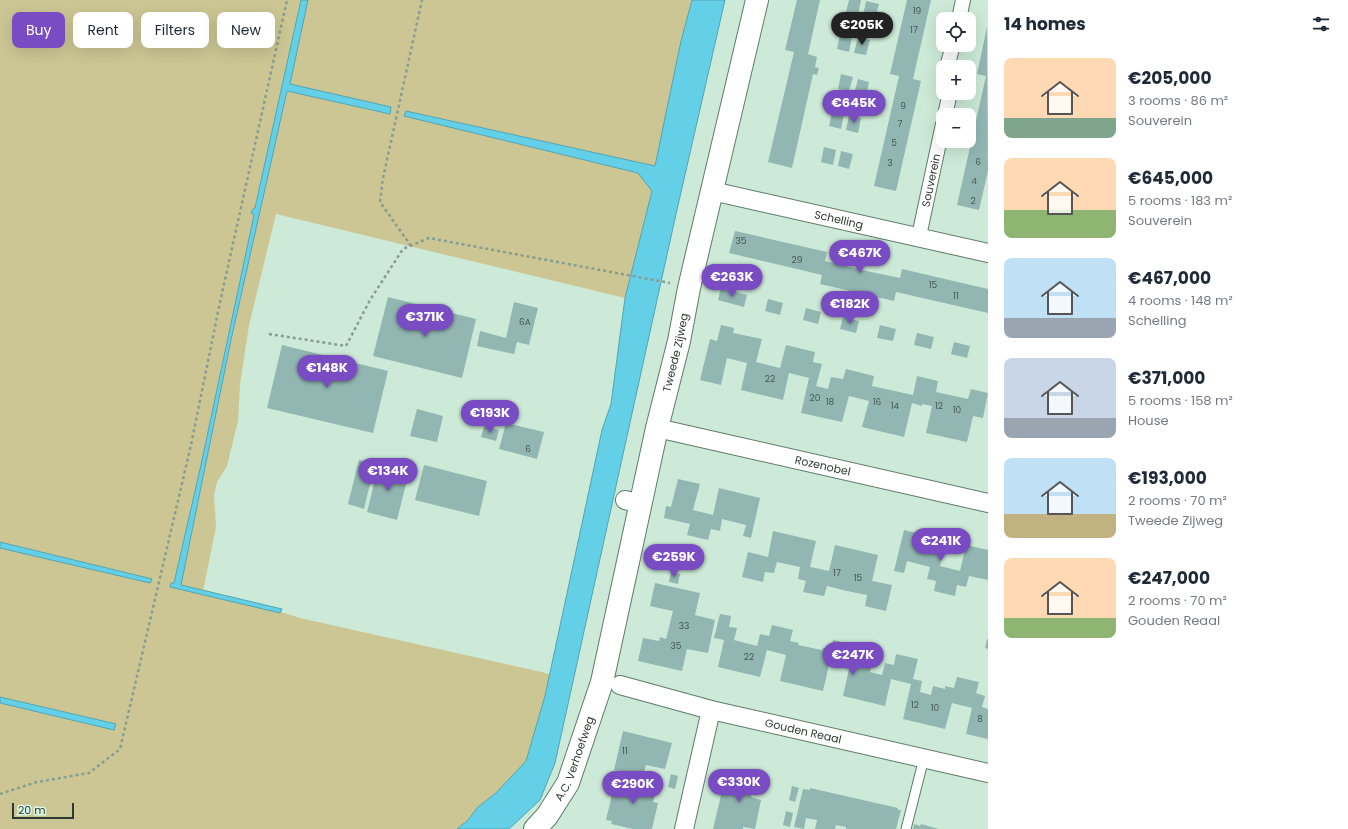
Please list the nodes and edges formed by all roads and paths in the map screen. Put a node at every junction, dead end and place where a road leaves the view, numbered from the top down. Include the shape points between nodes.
1 (287, 0) edge
2 (422, 0) edge
3 (757, 0) edge
4 (963, 0) edge
5 (960, 12) edge
6 (938, 148) edge
7 (712, 191) junction
8 (919, 236) junction
9 (411, 246) junction
10 (988, 253) edge
11 (665, 282) dead end
12 (269, 334) dead end
13 (657, 428) junction
14 (988, 503) edge
15 (611, 683) junction
16 (711, 710) junction
17 (924, 758) junction
18 (988, 773) edge
19 (0, 794) edge
20 (536, 829) edge
21 (684, 829) edge
22 (906, 829) edge

1 - 19 path via 191,445 120,749 89,773 37,782
2 - 9 path via 380,202
3 - 7 street, Tweede Zijweg
4 - 5 street
6 - 8 street, Souverein
7 - 8 street, Schelling
7 - 13 street, Tweede Zijweg
8 - 10 street, Schelling
9 - 11 path via 429,238
9 - 12 path via 403,249 370,300 346,346
13 - 14 street, Rozenobel
13 - 15 street, Tweede Zijweg via 633,502
15 - 16 street, Gouden Reaal
15 - 20 street, A.C. Verhoefweg via 568,783
16 - 17 street, Gouden Reaal
16 - 21 street
17 - 18 street, Gouden Reaal
17 - 22 lane

